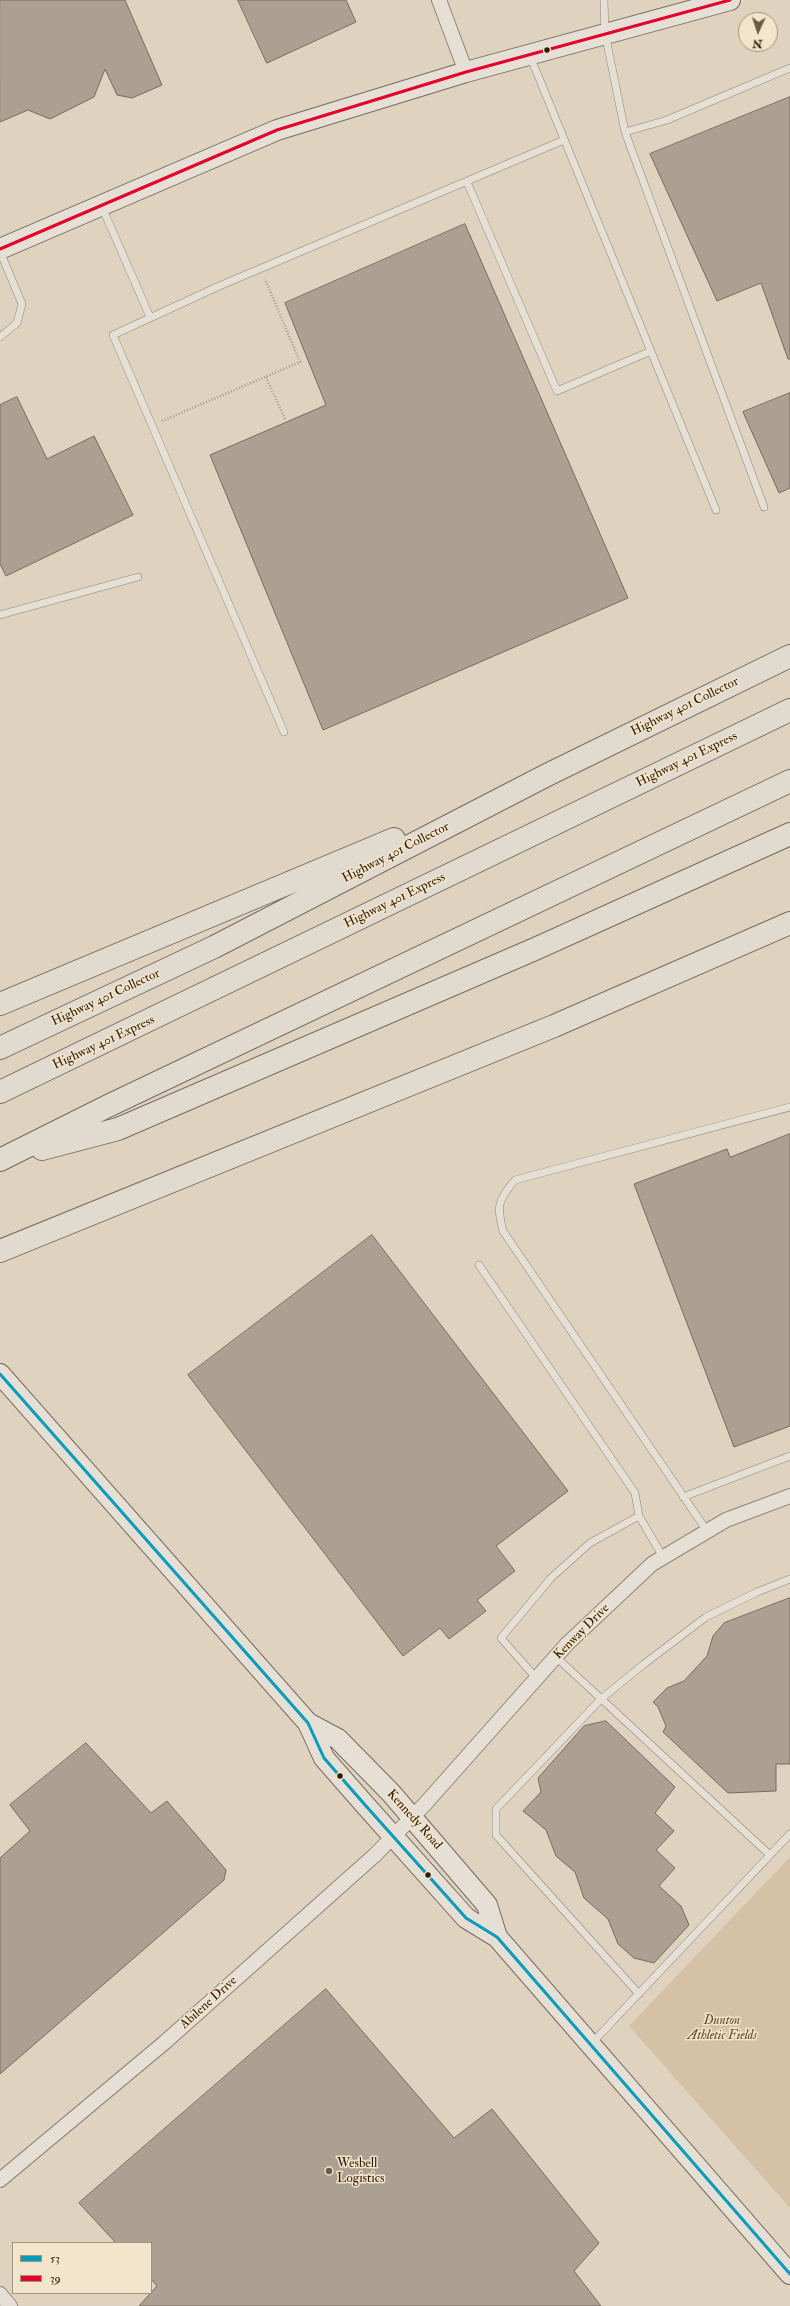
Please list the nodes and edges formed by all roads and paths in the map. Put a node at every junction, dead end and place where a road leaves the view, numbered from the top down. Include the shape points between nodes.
1 (439, 0) edge
2 (604, 0) edge
3 (730, 0) edge
4 (605, 34) junction
5 (530, 54) junction
6 (790, 68) edge
7 (466, 72) junction
8 (625, 132) junction
9 (564, 140) junction
10 (467, 182) junction
11 (101, 206) junction
12 (0, 250) edge
13 (261, 269) junction
14 (150, 317) junction
15 (0, 337) edge
16 (651, 351) junction
17 (266, 377) junction
18 (285, 419) dead end
19 (152, 425) junction
20 (764, 507) dead end
21 (716, 510) dead end
22 (138, 577) dead end
23 (0, 616) edge
24 (790, 656) edge
25 (790, 710) edge
26 (284, 732) dead end
27 (547, 775) junction
28 (790, 781) edge
29 (790, 834) edge
30 (790, 922) edge
31 (790, 928) edge
32 (762, 936) junction
33 (0, 1004) edge
34 (0, 1048) edge
35 (0, 1092) edge
36 (790, 1107) edge
37 (0, 1160) edge
38 (0, 1251) edge
39 (479, 1265) dead end
40 (0, 1374) edge
41 (790, 1456) edge
42 (790, 1496) edge
43 (683, 1497) junction
44 (639, 1516) junction
45 (707, 1531) junction
46 (664, 1557) junction
47 (790, 1579) edge
48 (556, 1657) junction
49 (537, 1679) junction
50 (601, 1699) junction
51 (308, 1723) junction
52 (412, 1818) junction
53 (790, 1834) edge
54 (393, 1837) junction
55 (770, 1855) junction
56 (497, 1937) junction
57 (639, 1994) junction
58 (591, 2045) junction
59 (0, 2180) edge
60 (790, 2274) edge
61 (0, 2294) edge
62 (10, 2306) edge

1 - 7 street
2 - 4 lane
3 - 4 main road
4 - 5 main road
4 - 8 lane
5 - 7 main road
5 - 9 lane
6 - 8 lane via 667,120
7 - 11 main road via 277,130
8 - 20 lane
9 - 10 lane
9 - 16 lane
10 - 13 lane
10 - 16 lane via 557,391
11 - 12 main road
11 - 14 lane
12 - 15 lane via 22,304 17,323
13 - 14 lane
13 - 17 path via 300,362
14 - 19 lane via 113,335
16 - 21 lane
17 - 18 path
17 - 19 path
19 - 26 lane
22 - 23 lane
24 - 27 highway, Highway 401 Collector
25 - 35 highway, Highway 401 Express
27 - 33 highway
27 - 34 highway, Highway 401 Collector via 214,947
28 - 37 highway via 110,1105
29 - 37 highway via 535,949 118,1129
30 - 32 highway
31 - 32 highway
32 - 38 highway via 547,1029
36 - 43 lane via 515,1180 505,1192 498,1209 503,1232
39 - 44 lane via 635,1493
40 - 51 main road, Kennedy Road
41 - 43 lane
42 - 45 street, Kenway Drive via 726,1520
43 - 45 lane
44 - 46 lane
44 - 49 lane via 590,1542 551,1578 500,1638
45 - 46 street, Kenway Drive
46 - 48 street, Kenway Drive via 646,1569
47 - 50 lane via 706,1616
48 - 49 street, Kenway Drive
48 - 50 lane
49 - 52 street, Kenway Drive
50 - 55 lane
50 - 57 lane via 496,1809 496,1835
51 - 52 main road, Kennedy Road via 338,1739
51 - 54 main road, Kennedy Road via 324,1758
52 - 54 street, Abilene Drive
52 - 56 main road, Kennedy Road via 487,1905
53 - 55 lane
54 - 56 main road, Kennedy Road via 466,1918
54 - 59 street, Abilene Drive via 164,2043
55 - 57 lane
56 - 58 main road, Kennedy Road
57 - 58 lane
58 - 60 main road, Kennedy Road
61 - 62 street

